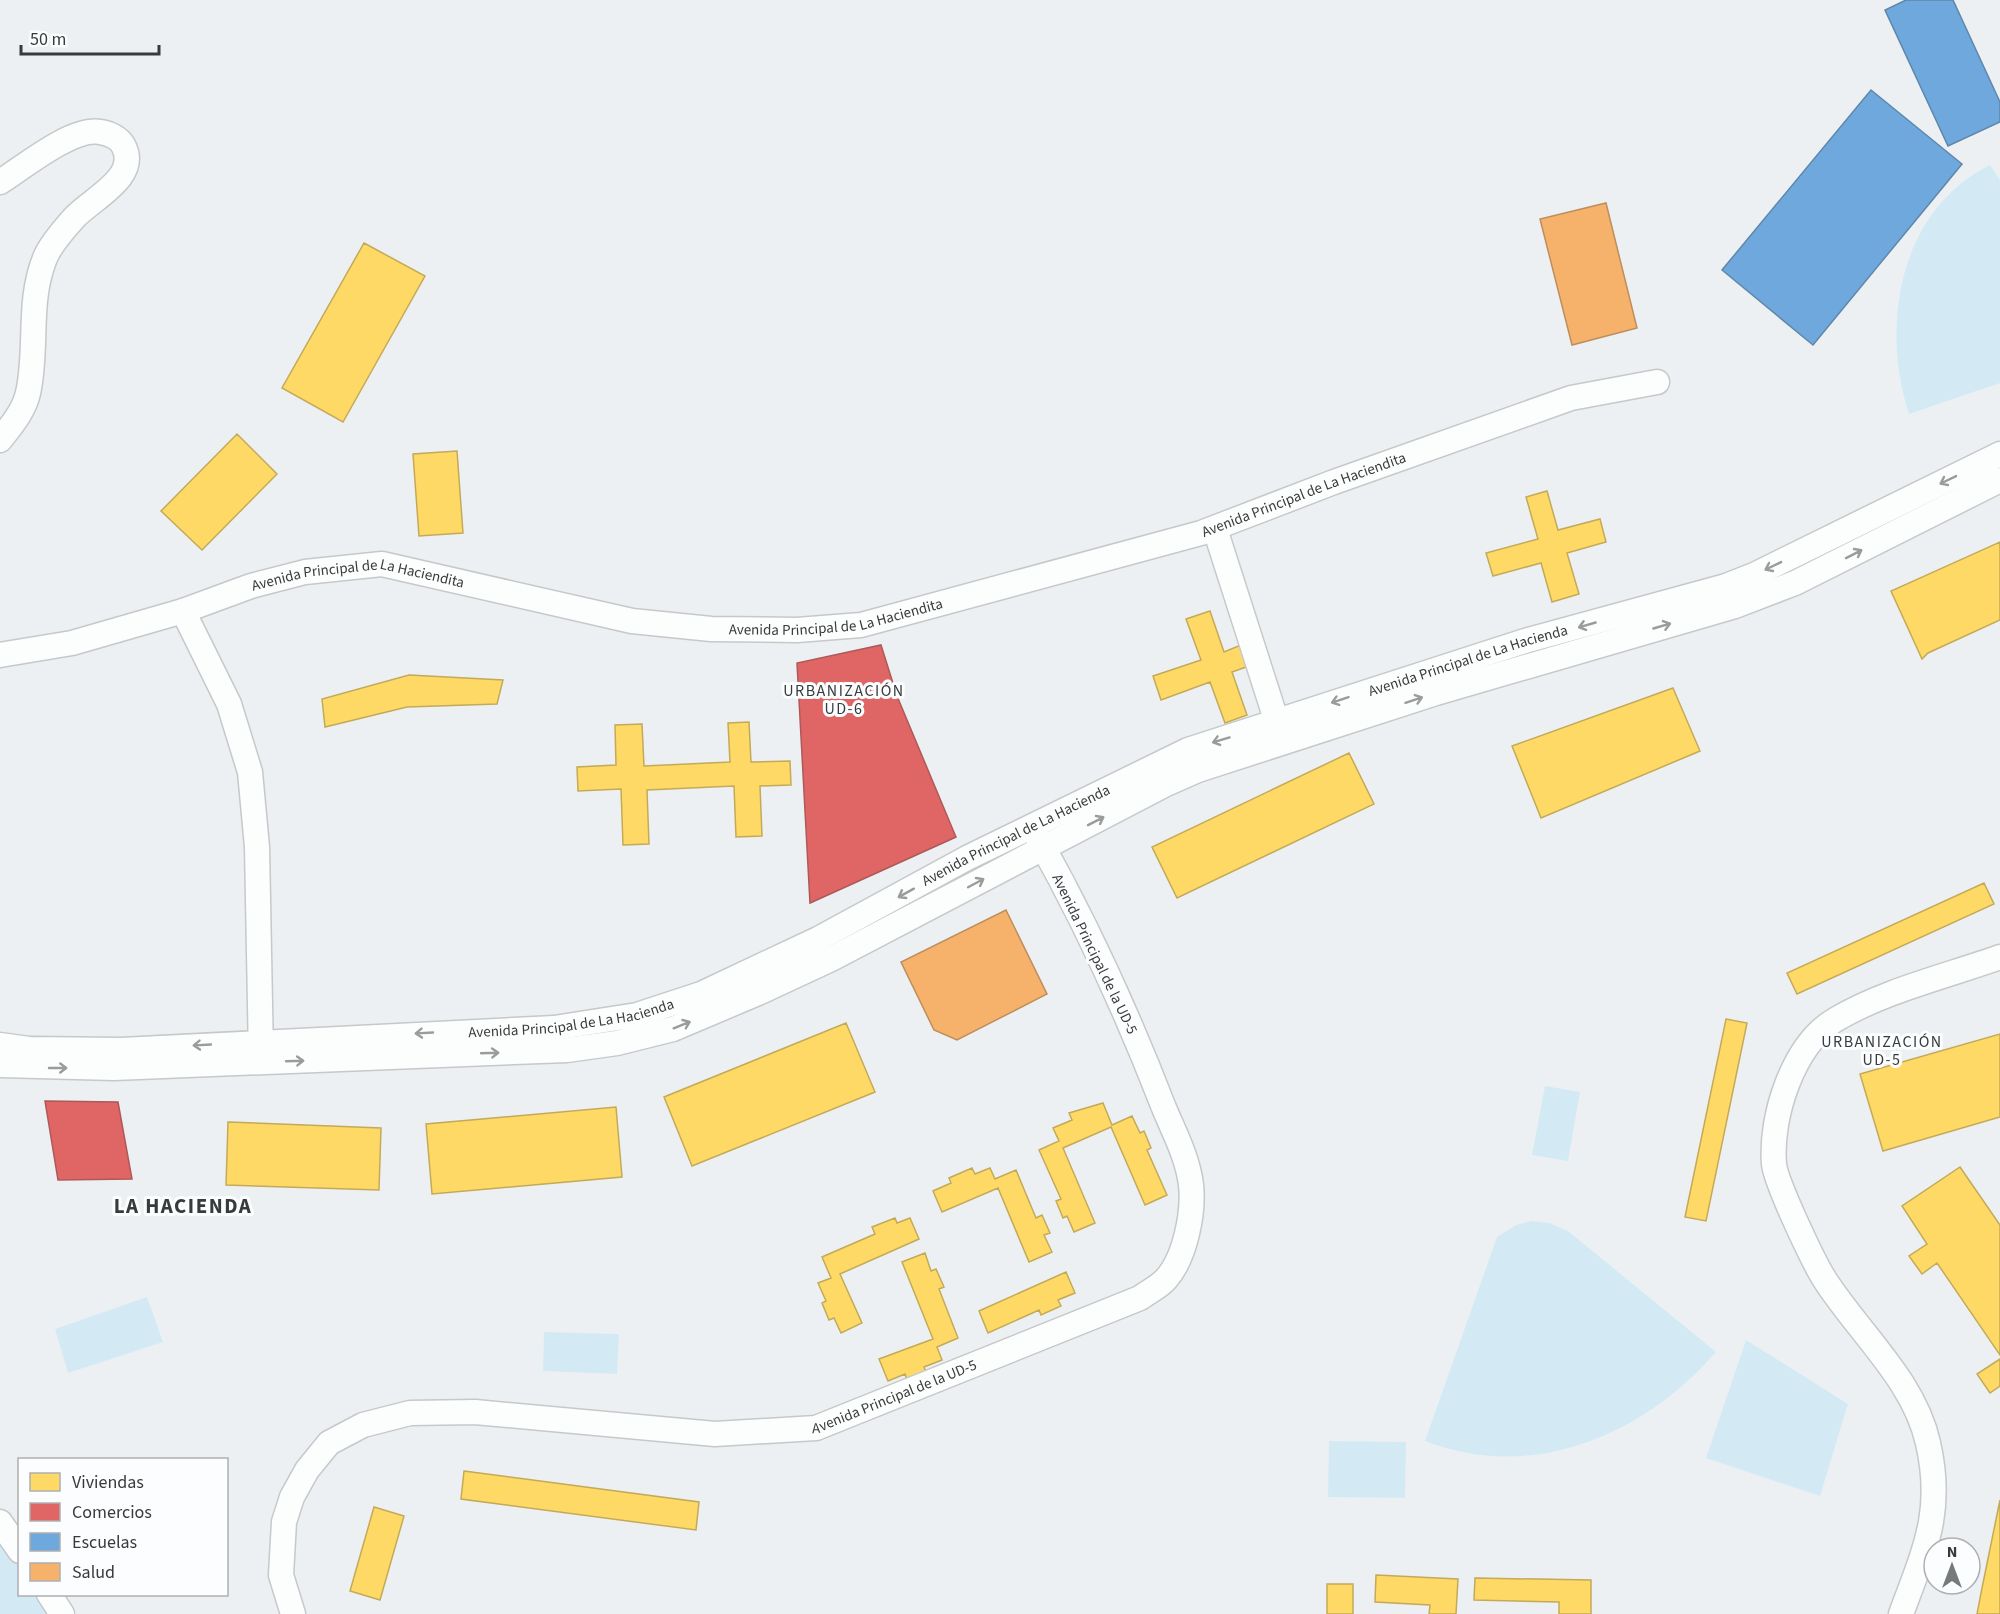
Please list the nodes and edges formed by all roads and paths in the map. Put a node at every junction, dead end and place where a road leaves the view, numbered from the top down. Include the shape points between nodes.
1 (0, 182) edge
2 (1657, 382) dead end
3 (0, 440) edge
4 (2000, 454) edge
5 (2000, 480) edge
6 (1215, 529) junction
7 (183, 611) junction
8 (0, 655) edge
9 (1280, 732) junction
10 (1032, 827) junction
11 (1044, 850) junction
12 (825, 949) junction
13 (2000, 957) edge
14 (0, 1045) edge
15 (261, 1052) junction
16 (0, 1065) edge
17 (0, 1522) edge
18 (18, 1548) edge
19 (50, 1596) edge
20 (62, 1614) edge
21 (293, 1614) edge
22 (1901, 1614) edge

1 - 3 street via 83,133 100,131 113,136 128,155 116,183 74,218 45,256 36,287 28,394
2 - 6 street, Avenida Principal de La Haciendita via 1571,398 1334,482
4 -> 9 street, Avenida Principal de La Hacienda via 1726,586 1525,641
9 -> 5 street, Avenida Principal de La Hacienda via 1735,606 1796,583
6 - 7 street, Avenida Principal de La Haciendita via 861,625 797,630 711,629 632,621 382,564 305,572 251,586
6 - 9 street
7 - 8 street, Avenida Principal de La Haciendita via 72,643
7 - 15 street via 229,704 250,772 257,846
9 -> 10 street, Avenida Principal de La Hacienda via 1188,750
11 -> 9 street, Avenida Principal de La Hacienda via 1164,785
10 - 11 street, Avenida Principal de la UD-5
10 -> 12 street, Avenida Principal de La Hacienda
12 -> 11 street, Avenida Principal de La Hacienda
11 - 21 street, Avenida Principal de la UD-5 via 1142,1051 1184,1157 1191,1184 1191,1216 1183,1248 1166,1279 1140,1298 816,1428 715,1434 475,1412 410,1413 363,1425 329,1443 292,1497 284,1522 281,1575
12 - 15 street, Avenida Principal de La Hacienda via 673,1029 617,1043 567,1050
13 - 22 street via 1865,1005 1833,1021 1793,1067 1781,1102 1774,1165 1782,1190 1824,1279 1889,1365 1912,1402 1928,1441 1935,1498 1929,1540
15 -> 14 street, Avenida Principal de La Hacienda via 87,1051
16 -> 15 street, Avenida Principal de La Hacienda via 114,1068
17 - 18 street
19 - 20 street

